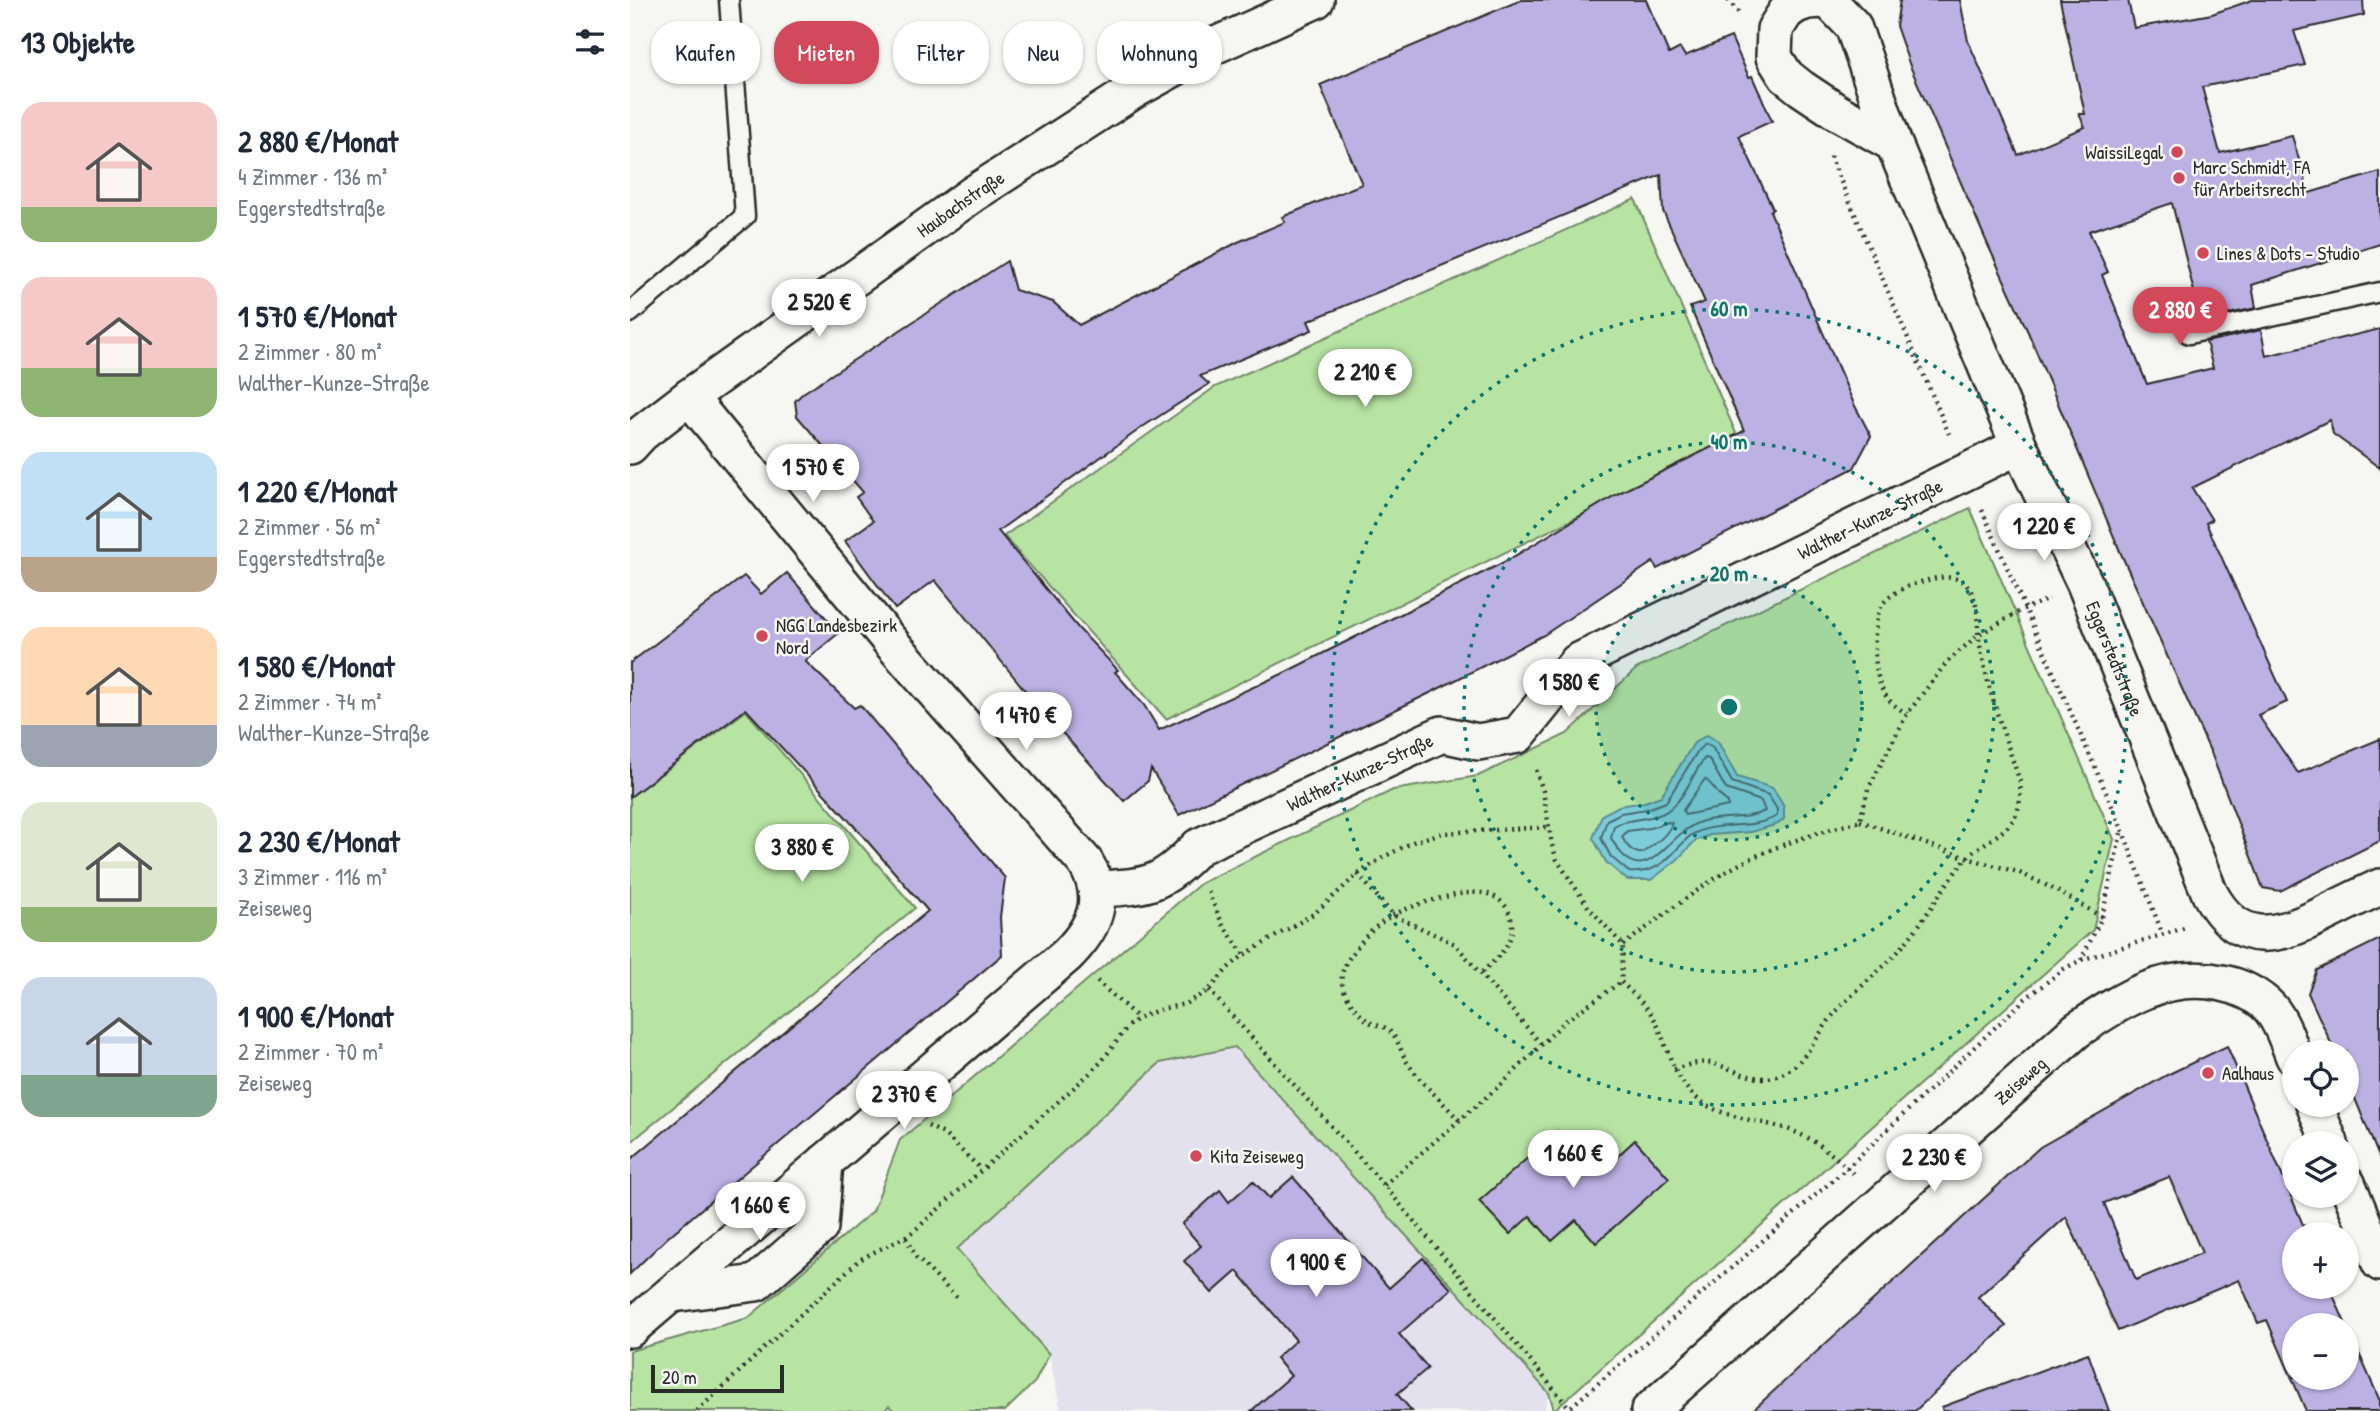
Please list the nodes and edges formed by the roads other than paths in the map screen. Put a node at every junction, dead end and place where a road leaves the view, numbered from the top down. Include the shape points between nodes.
1 (729, 0) edge
2 (1315, 0) edge
3 (1822, 0) edge
4 (1894, 144) junction
5 (2380, 292) edge
6 (630, 313) edge
7 (2189, 334) dead end
8 (690, 397) junction
9 (630, 446) edge
10 (2019, 446) junction
11 (2380, 887) edge
12 (1097, 888) junction
13 (2287, 1040) edge
14 (825, 1162) junction
15 (2357, 1208) edge
16 (2380, 1263) edge
17 (673, 1294) junction
18 (630, 1329) edge
19 (1649, 1411) edge

1 - 6 lane via 745,216
2 - 8 street, Haubachstraße via 1216,45 1133,91 973,194
3 - 4 street, Eggerstedtstraße via 1853,26
3 - 4 street, Eggerstedtstraße via 1786,12 1775,29 1774,57 1801,88
4 - 10 street, Eggerstedtstraße
5 - 7 lane
8 - 9 street, Haubachstraße
8 - 12 street via 894,646 1085,862
10 - 11 street, Eggerstedtstraße via 2085,584 2218,909 2263,934 2286,931
10 - 12 street, Walther-Kunze-Straße via 1577,662 1518,735 1478,742 1441,733 1198,847 1165,877 1137,886
12 - 14 street via 1088,931 1068,955
13 - 19 street, Zeiseweg via 2270,1008 2255,996 2209,980 2177,980 2113,1007 2077,1030
14 - 17 street
14 - 17 street via 820,1227 756,1283
15 - 16 street
17 - 18 street

